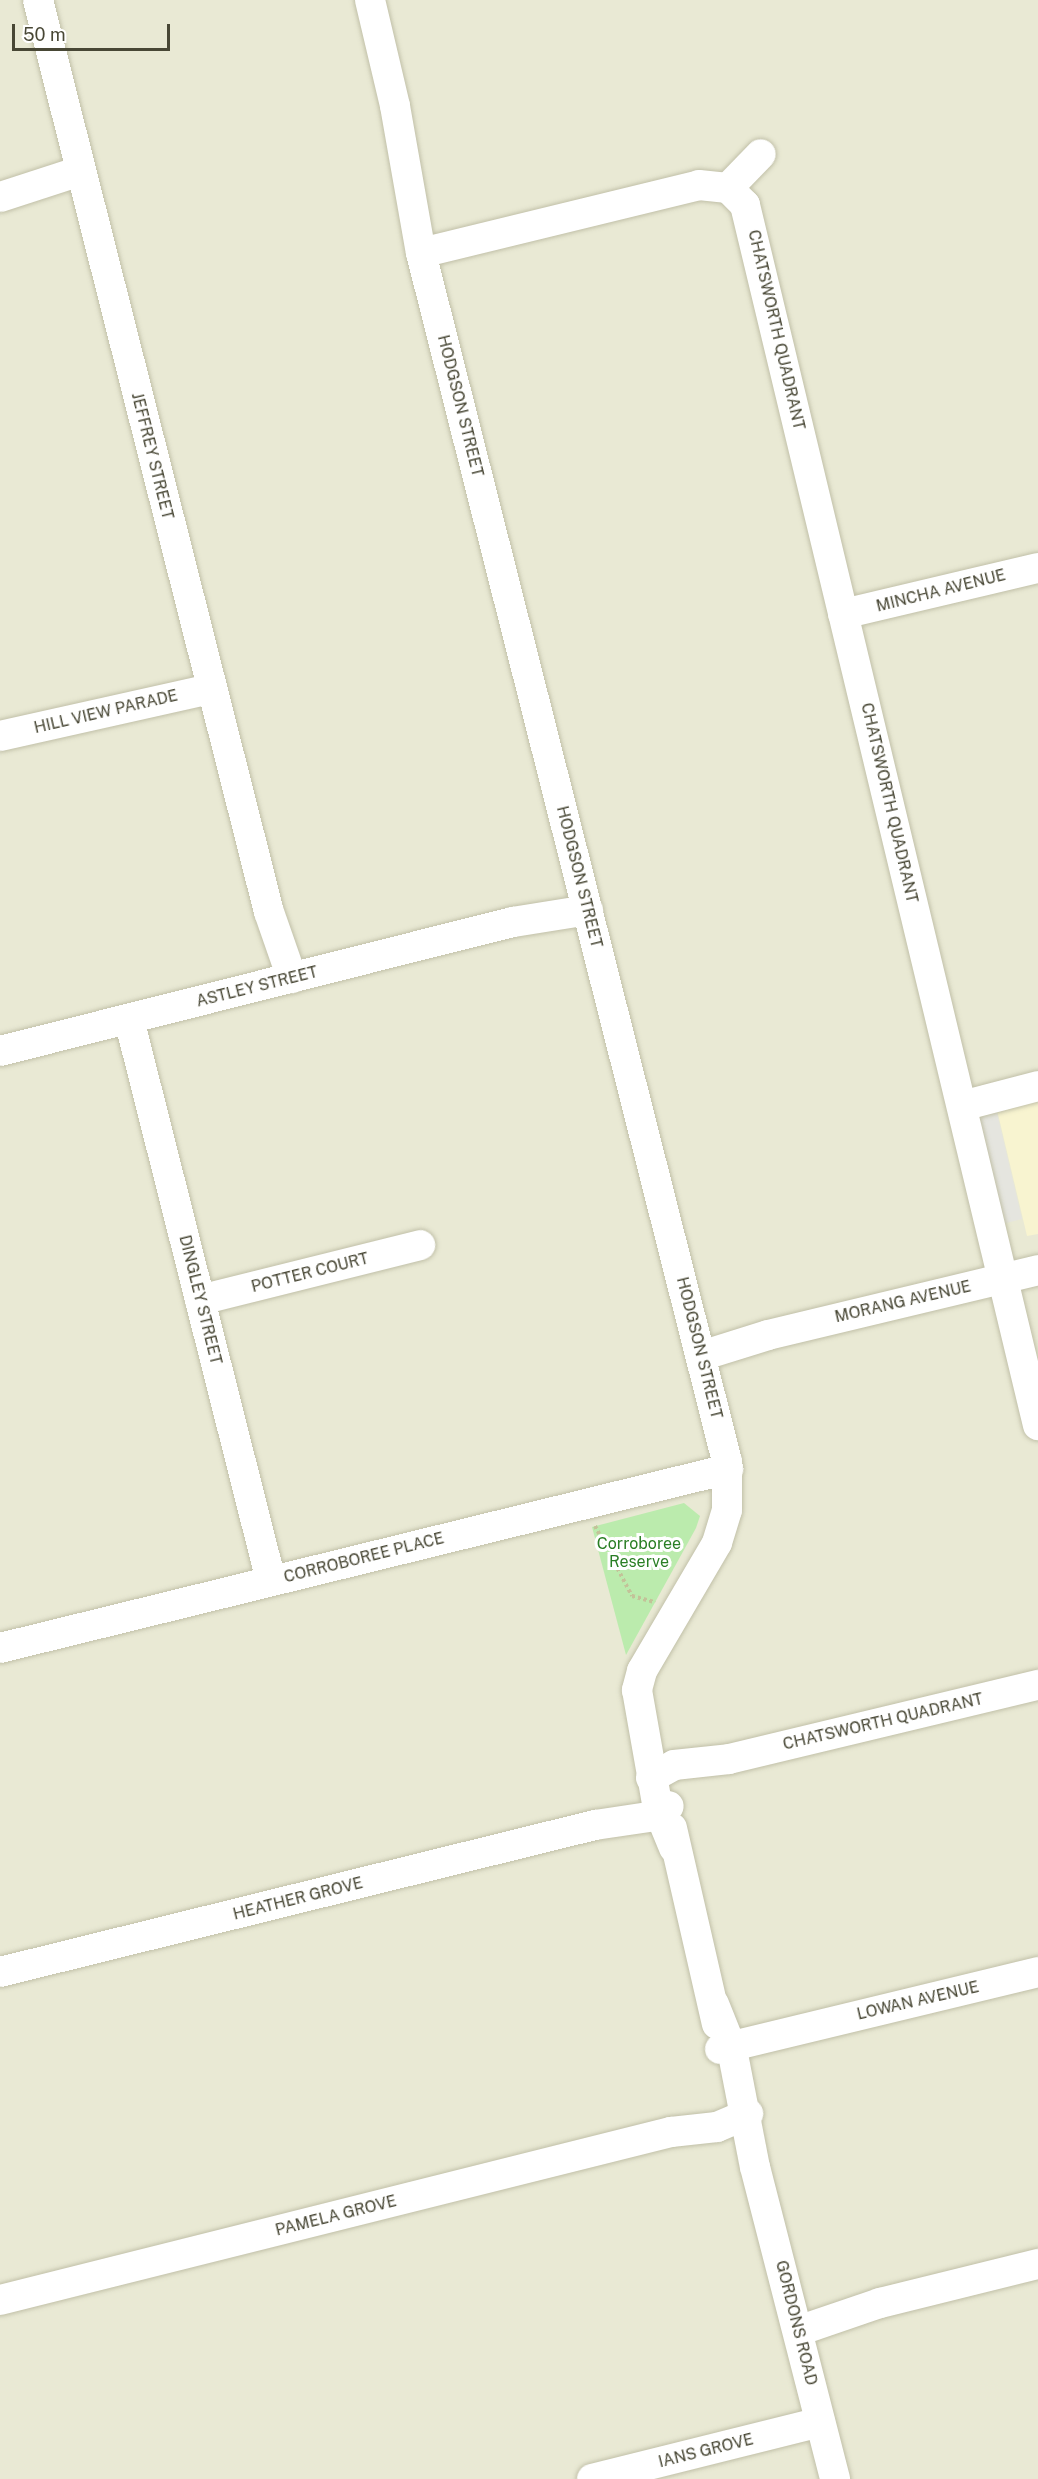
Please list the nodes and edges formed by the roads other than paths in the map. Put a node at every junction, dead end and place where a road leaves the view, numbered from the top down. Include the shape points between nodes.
1 (38, 0) edge
2 (370, 0) edge
3 (761, 154) dead end
4 (82, 178) junction
5 (728, 188) junction
6 (6, 196) edge
7 (421, 253) junction
8 (1038, 568) edge
9 (843, 614) junction
10 (211, 689) junction
11 (0, 736) edge
12 (586, 904) junction
13 (285, 980) junction
14 (129, 1019) junction
15 (0, 1051) edge
16 (1038, 1086) edge
17 (962, 1106) junction
18 (420, 1245) dead end
19 (1038, 1270) edge
20 (1003, 1278) junction
21 (200, 1300) junction
22 (700, 1350) junction
23 (1038, 1425) edge
24 (728, 1469) junction
25 (271, 1581) junction
26 (0, 1648) edge
27 (1038, 1685) edge
28 (660, 1794) junction
29 (0, 1972) edge
30 (1038, 1972) edge
31 (727, 2047) junction
32 (740, 2116) junction
33 (1038, 2264) edge
34 (0, 2300) edge
35 (796, 2323) junction
36 (820, 2422) junction
37 (592, 2479) edge
38 (835, 2479) edge

1 - 4 street, JEFFREY STREET
2 - 7 street, HODGSON STREET via 396,106
3 - 5 street
4 - 6 street
4 - 10 street, JEFFREY STREET
5 - 7 street via 699,185
5 - 9 street, CHATSWORTH QUADRANT via 748,212
7 - 12 street, HODGSON STREET
8 - 9 street, MINCHA AVENUE
9 - 17 street, CHATSWORTH QUADRANT
10 - 11 street, HILL VIEW PARADE
10 - 13 street, JEFFREY STREET
12 - 13 street, ASTLEY STREET
12 - 22 street, HODGSON STREET
13 - 14 street, ASTLEY STREET
14 - 15 street, ASTLEY STREET
14 - 21 street, DINGLEY STREET
16 - 17 street
17 - 20 street, CHATSWORTH QUADRANT
18 - 21 street, POTTER COURT
19 - 20 street, MORANG AVENUE
20 - 22 street, MORANG AVENUE
20 - 23 street, CHATSWORTH QUADRANT
21 - 25 street, DINGLEY STREET
22 - 24 street, HODGSON STREET
24 - 25 street, CORROBOREE PLACE
24 - 28 street, HODGSON STREET via 727,1510 717,1543 638,1681
25 - 26 street, CORROBOREE PLACE
27 - 28 street, CHATSWORTH QUADRANT via 729,1759 674,1765
28 - 29 street, HEATHER GROVE via 595,1825
28 - 31 street, GORDONS ROAD
30 - 31 street, LOWAN AVENUE
31 - 32 street, GORDONS ROAD
32 - 34 street, PAMELA GROVE
32 - 35 street, GORDONS ROAD
33 - 35 street
35 - 36 street, GORDONS ROAD
36 - 37 street, IANS GROVE
36 - 38 street, GORDONS ROAD

